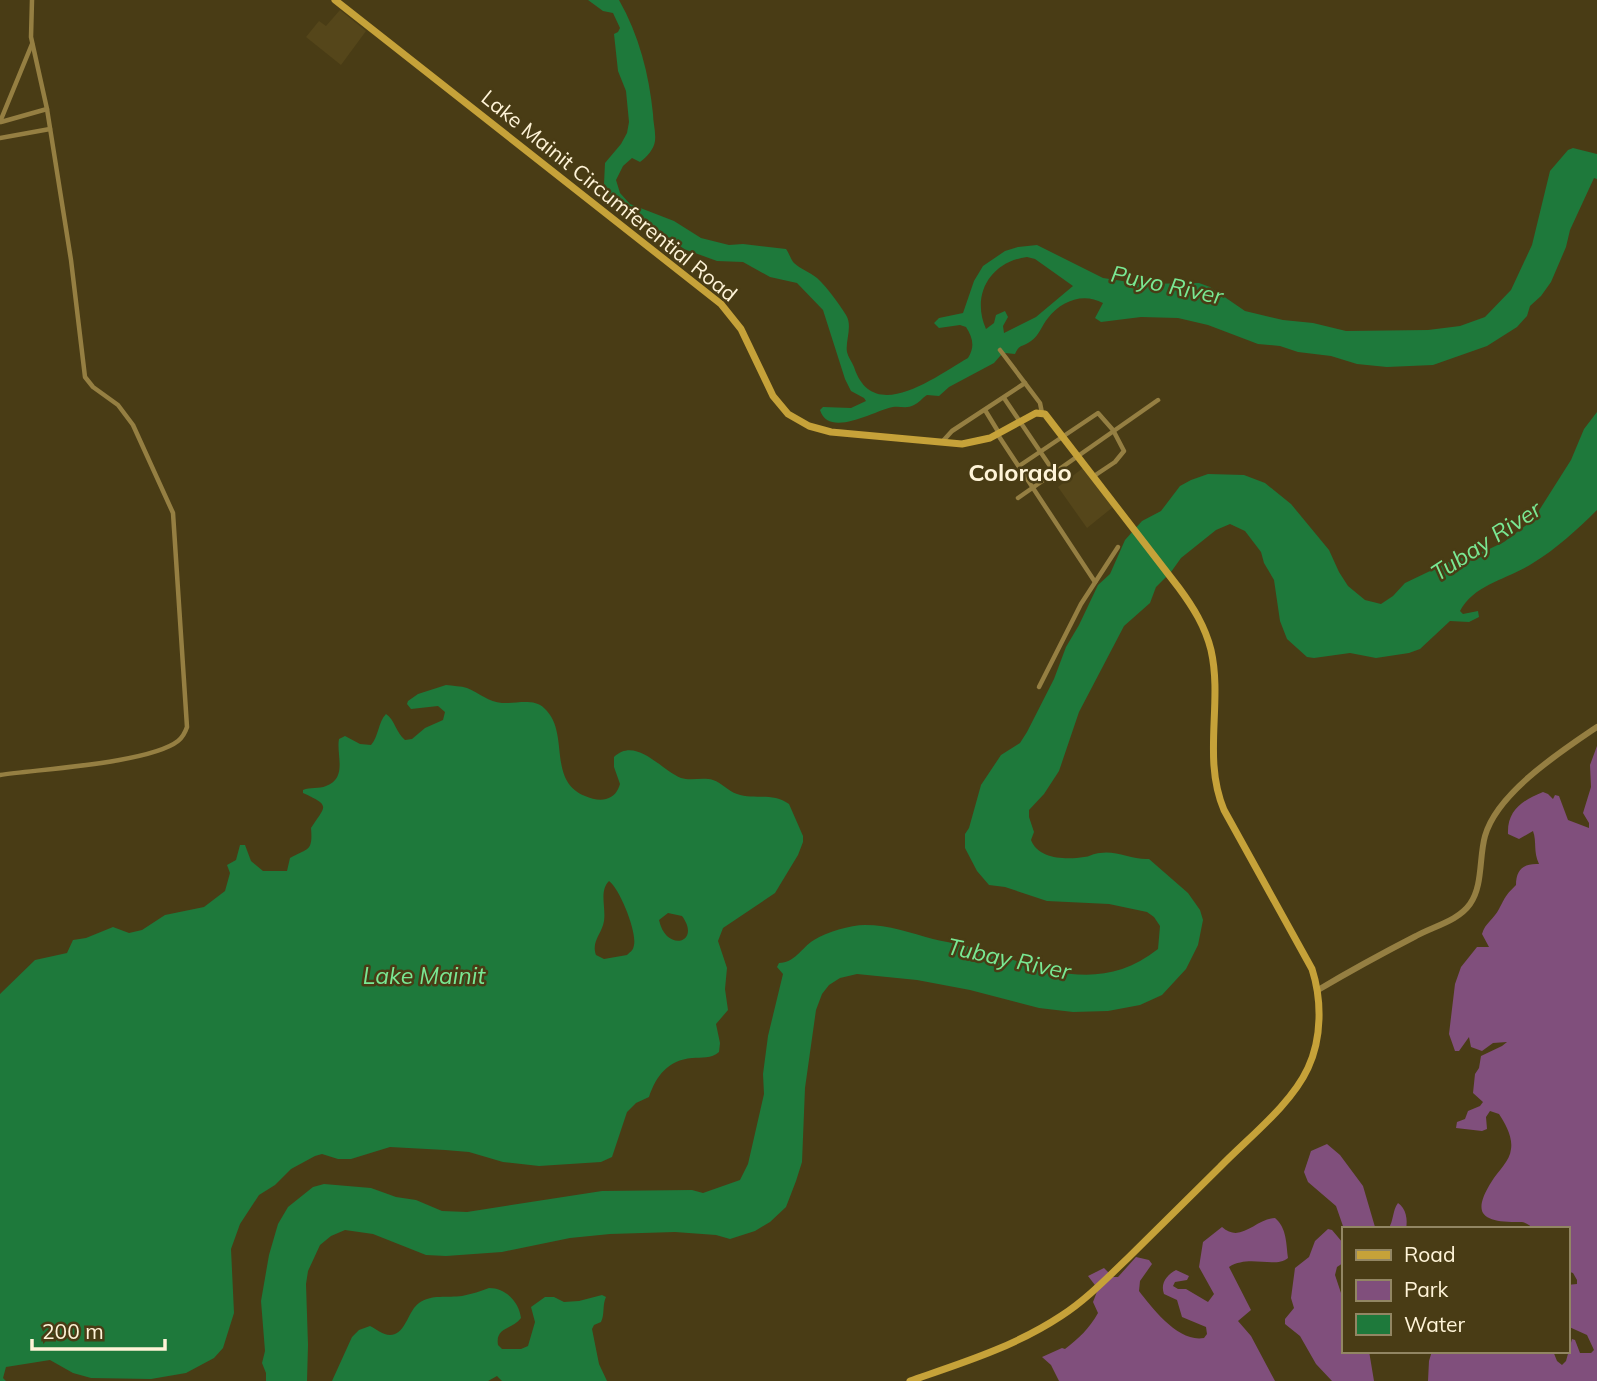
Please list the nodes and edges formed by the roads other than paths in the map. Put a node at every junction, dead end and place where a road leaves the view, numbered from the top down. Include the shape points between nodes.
1 (32, 0) edge
2 (335, 0) edge
3 (32, 43) junction
4 (47, 109) junction
5 (0, 122) edge
6 (50, 129) junction
7 (0, 138) edge
8 (1000, 350) dead end
9 (1025, 383) junction
10 (1004, 398) junction
11 (1158, 400) dead end
12 (985, 410) junction
13 (1042, 413) junction
14 (1020, 422) junction
15 (1113, 430) junction
16 (999, 434) junction
17 (1063, 436) junction
18 (942, 443) junction
19 (1040, 452) junction
20 (1078, 455) junction
21 (1019, 466) junction
22 (1054, 472) junction
23 (1094, 476) junction
24 (1033, 487) junction
25 (1017, 498) dead end
26 (1118, 547) dead end
27 (1095, 582) junction
28 (1039, 687) dead end
29 (1597, 727) edge
30 (0, 775) edge
31 (1318, 990) junction
32 (909, 1381) edge

1 - 3 street
2 - 18 main road, Lake Mainit Circumferential Road via 720,304 741,329 768,389 794,418 831,432
3 - 4 street
3 - 5 street
4 - 5 street
4 - 6 street
6 - 7 street
6 - 30 street via 86,376 133,425 173,513 187,727 176,742 128,758
8 - 9 street
9 - 10 street
9 - 13 street
10 - 12 street
10 - 14 street
11 - 15 street
12 - 16 street
12 - 18 street
13 - 14 main road, Lake Mainit Circumferential Road
13 - 17 main road
14 - 16 main road, Lake Mainit Circumferential Road
14 - 19 street
15 - 17 street via 1098,413
15 - 20 street
15 - 23 street via 1123,454
16 - 18 main road, Lake Mainit Circumferential Road via 982,441
16 - 21 street
17 - 19 street
17 - 20 main road
19 - 21 street
19 - 22 street
20 - 22 street
20 - 23 main road
21 - 24 street
22 - 24 street
23 - 31 main road via 1202,624 1213,661 1216,791 1307,960
24 - 25 street
24 - 27 street
26 - 27 street
27 - 28 street
29 - 31 street via 1524,783 1495,812 1484,839 1473,899 1465,909
31 - 32 main road via 1316,1043 1302,1081 1094,1290 1012,1344

